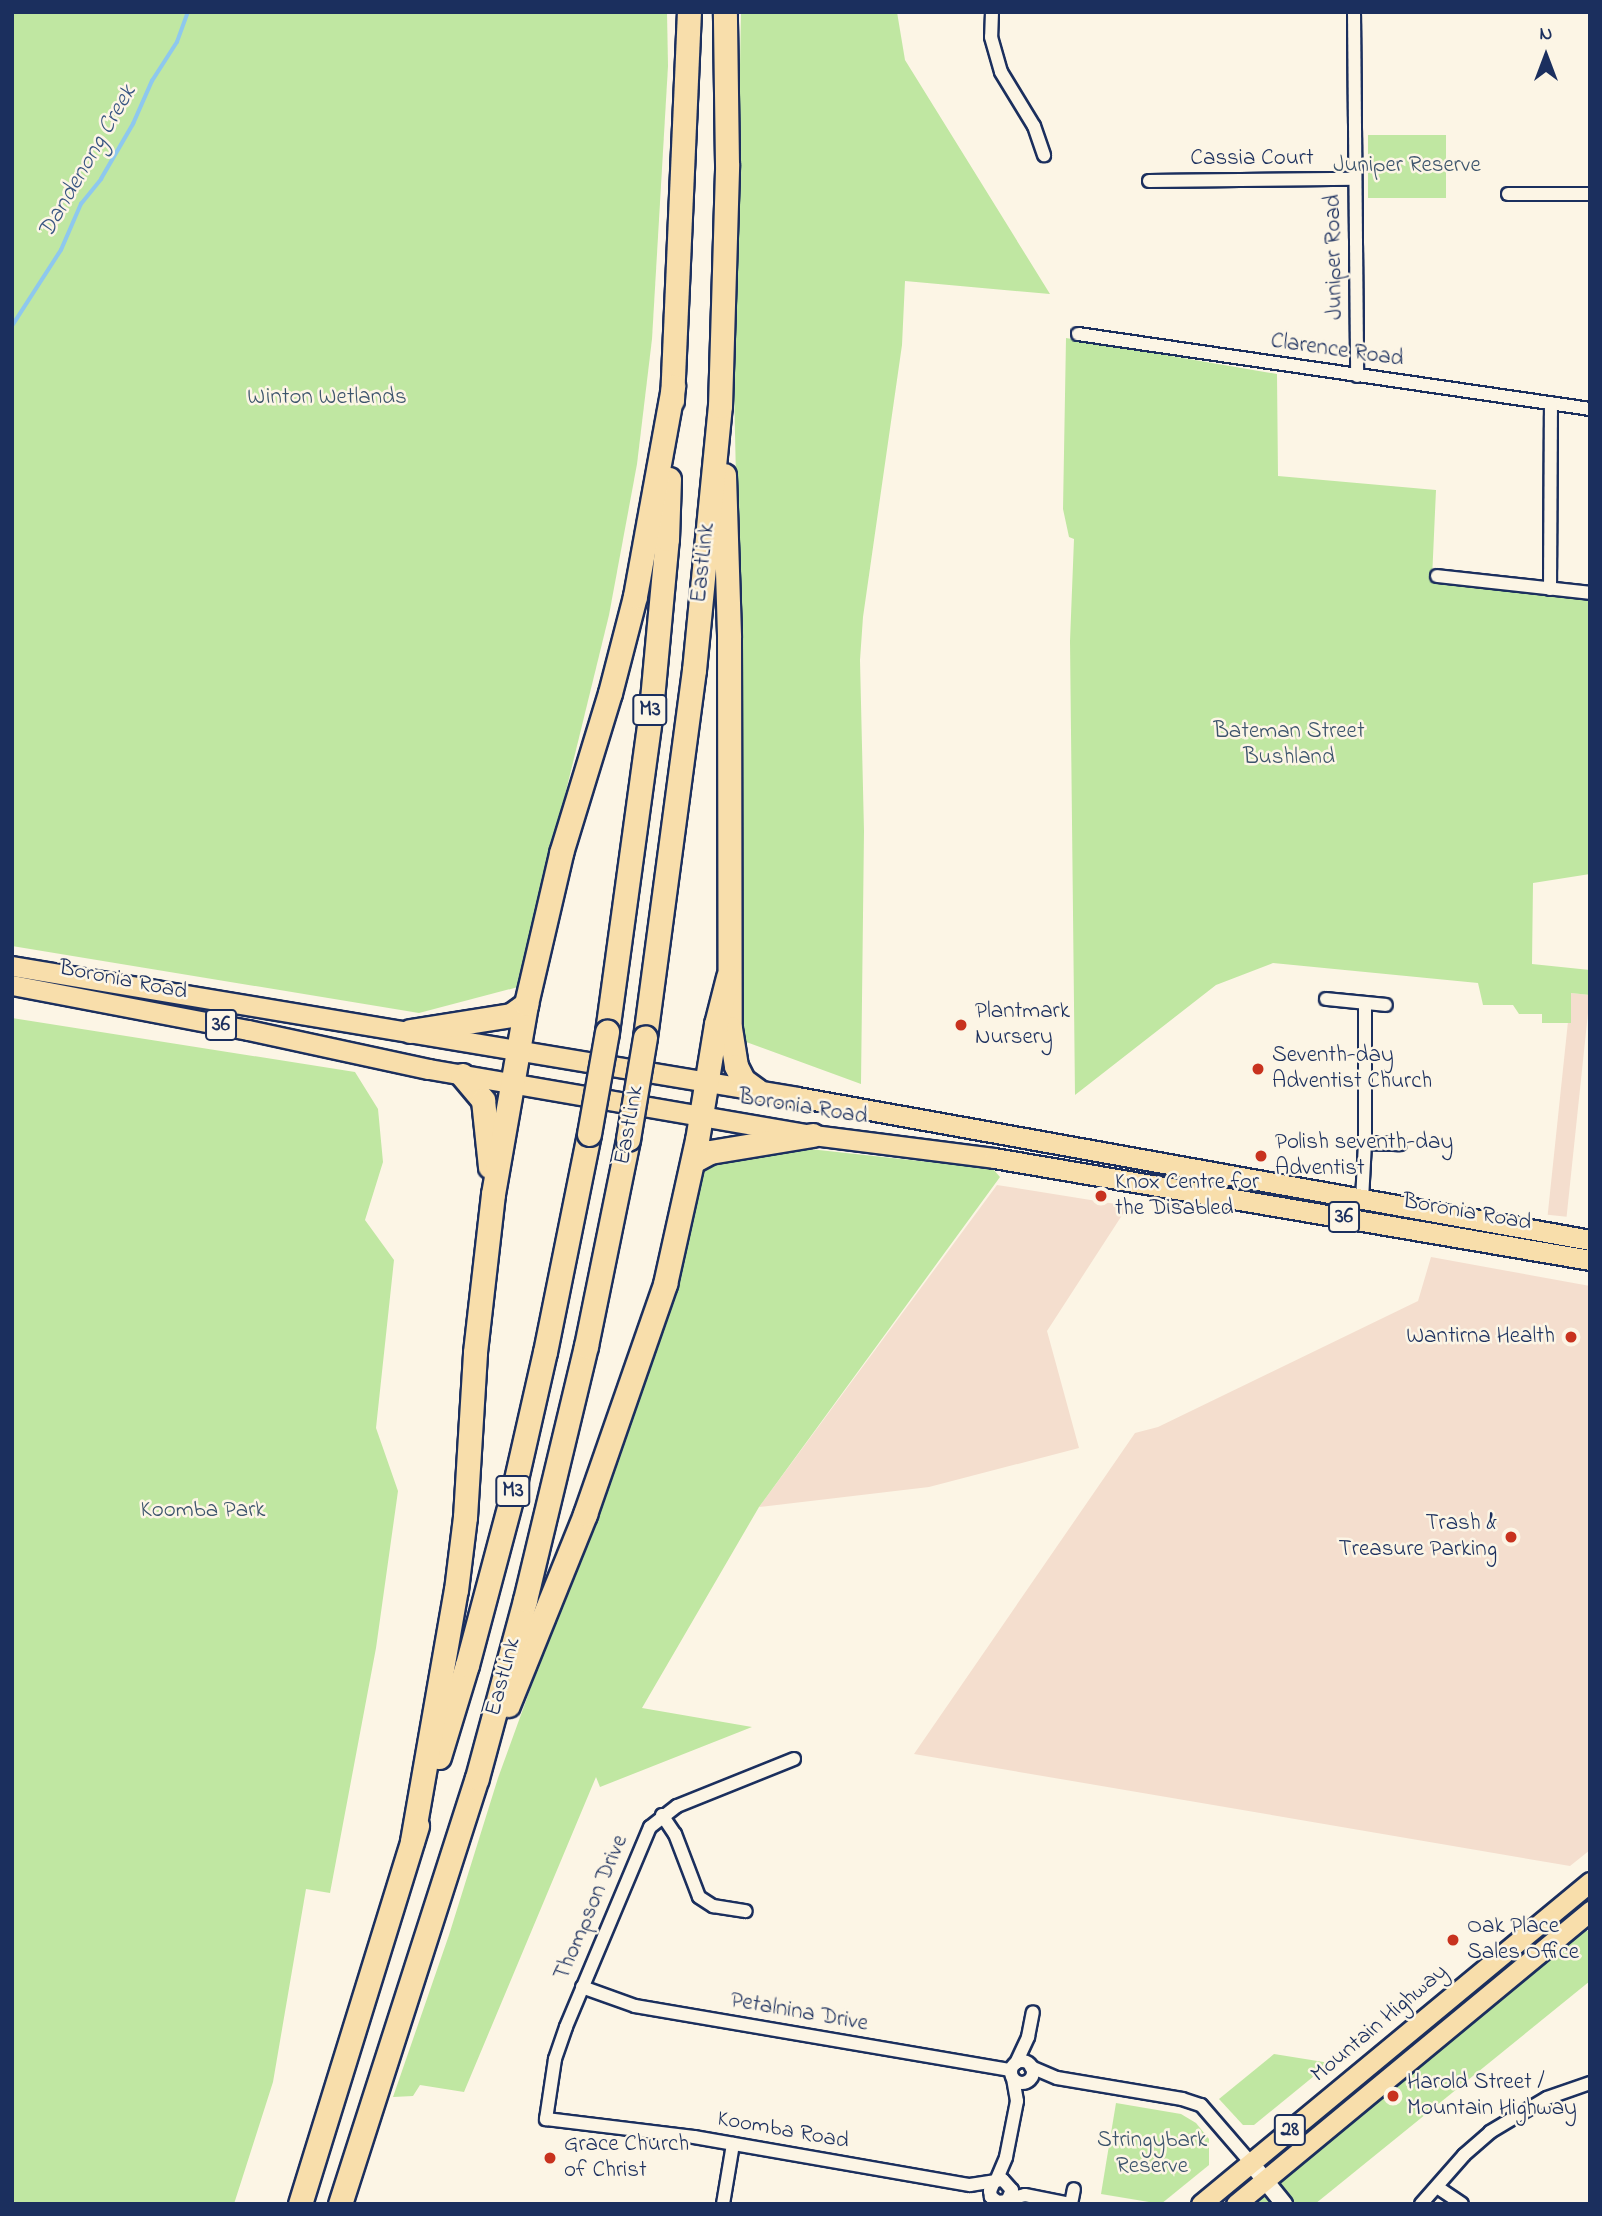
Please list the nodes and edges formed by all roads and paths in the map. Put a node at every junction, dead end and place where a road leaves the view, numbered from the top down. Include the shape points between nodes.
1 (689, 12) edge
2 (725, 12) edge
3 (992, 12) edge
4 (1354, 12) edge
5 (1044, 155) dead end
6 (1355, 179) junction
7 (1149, 181) dead end
8 (1508, 194) dead end
9 (1590, 194) edge
10 (1078, 334) dead end
11 (1357, 376) junction
12 (673, 386) junction
13 (1551, 403) junction
14 (720, 406) junction
15 (1590, 409) edge
16 (1437, 576) dead end
17 (1550, 589) junction
18 (1590, 593) edge
19 (12, 965) edge
20 (728, 977) junction
21 (60, 984) junction
22 (12, 985) edge
23 (1326, 999) dead end
24 (1365, 1003) junction
25 (526, 1004) junction
26 (1386, 1005) dead end
27 (410, 1031) junction
28 (519, 1049) junction
29 (462, 1075) junction
30 (707, 1082) junction
31 (513, 1084) junction
32 (757, 1090) junction
33 (887, 1115) junction
34 (700, 1116) junction
35 (813, 1135) junction
36 (1017, 1138) junction
37 (1365, 1143) junction
38 (1400, 1144) dead end
39 (916, 1148) junction
40 (693, 1161) junction
41 (1013, 1161) junction
42 (1165, 1163) junction
43 (1173, 1188) junction
44 (493, 1194) junction
45 (1362, 1200) junction
46 (1590, 1240) edge
47 (1590, 1260) edge
48 (794, 1759) dead end
49 (477, 1779) junction
50 (662, 1815) junction
51 (412, 1841) junction
52 (1590, 1882) edge
53 (746, 1911) dead end
54 (1590, 1911) edge
55 (582, 1987) junction
56 (1033, 2012) dead end
57 (1409, 2031) junction
58 (1028, 2037) junction
59 (1423, 2048) junction
60 (1031, 2066) junction
61 (1013, 2070) junction
62 (1057, 2078) junction
63 (1028, 2081) junction
64 (1590, 2083) edge
65 (1017, 2101) junction
66 (546, 2119) joint
67 (733, 2144) junction
68 (1006, 2157) junction
69 (1251, 2163) junction
70 (1264, 2180) junction
71 (995, 2182) junction
72 (970, 2185) junction
73 (1437, 2187) junction
74 (1074, 2189) dead end
75 (1003, 2197) edge
76 (300, 2204) edge
77 (340, 2204) edge
78 (723, 2204) edge
79 (1071, 2204) edge
80 (1201, 2204) edge
81 (1236, 2204) edge
82 (1283, 2204) edge
83 (1421, 2204) edge
84 (1462, 2204) edge

1 - 12 highway, EastLink / M3
2 - 14 highway, EastLink / M3 via 727,164
3 - 5 street via 991,37 1001,72 1034,126
4 - 6 street, Juniper Road
6 - 7 street, Cassia Court
6 - 11 street, Juniper Road
8 - 9 street
10 - 11 street, Clarence Road
11 - 13 street, Clarence Road
12 - 25 highway via 635,596 561,853
12 - 51 highway, EastLink / M3, bridge via 667,539 652,696 589,1134 514,1488 467,1665
13 - 15 street, Clarence Road
13 - 17 street
14 - 20 highway via 729,624
14 - 49 highway, EastLink / M3, bridge via 694,670 628,1139 561,1456
16 - 17 street
17 - 18 street
19 - 21 main road, Boronia Road / 36
20 - 30 highway
20 - 32 highway via 736,1066 743,1080
21 - 22 main road, Boronia Road / 36
21 - 27 main road, Boronia Road / 36
21 - 29 main road, Boronia Road / 36
23 - 24 street
24 - 26 street
24 - 37 street
25 - 27 highway via 511,1015
25 - 28 highway
27 - 28 main road, Boronia Road / 36
28 - 30 main road, Boronia Road / 36
28 - 31 highway
29 - 31 main road, Boronia Road / 36
29 - 44 highway via 483,1100
30 - 32 main road, Boronia Road / 36
30 - 34 highway
31 - 34 main road, Boronia Road / 36
31 - 44 highway
32 - 33 main road, Boronia Road / 36
33 - 36 main road, Boronia Road / 36
33 - 39 main road via 890,1129
34 - 35 main road, Boronia Road / 36
34 - 40 highway
35 - 39 main road, Boronia Road / 36
35 - 40 highway via 710,1152
36 - 41 main road
36 - 42 main road, Boronia Road / 36
37 - 38 street
37 - 45 street
39 - 41 main road, Boronia Road / 36
40 - 49 highway via 665,1284 640,1363 540,1633
41 - 43 main road, Boronia Road / 36
42 - 43 main road
42 - 45 main road, Boronia Road / 36
43 - 47 main road, Boronia Road / 36
44 - 51 highway via 475,1352 465,1517
45 - 46 main road, Boronia Road / 36
48 - 50 street, Thompson Drive
49 - 77 highway, EastLink / M3
50 - 53 street via 675,1834 699,1897 713,1906
50 - 55 street, Thompson Drive via 642,1840
51 - 76 highway, EastLink / M3
52 - 57 main road, Mountain Highway / 28
54 - 59 main road, Mountain Highway / 28
55 - 61 street, Petalnina Drive via 635,2006
55 - 66 street, Thompson Drive via 557,2053
56 - 58 street
57 - 59 main road
57 - 69 main road, Mountain Highway / 28
58 - 60 street
58 - 61 street
59 - 70 main road, Mountain Highway / 28
60 - 61 street via 1022,2061
60 - 62 street
60 - 63 street
61 - 63 street via 1018,2082
61 - 65 street
62 - 63 street
62 - 69 street via 1201,2105
63 - 65 street
64 - 73 street via 1547,2098 1497,2127 1464,2155
65 - 68 street
66 - 67 street, Koomba Road
67 - 72 street, Koomba Road
67 - 78 street
68 - 71 street
68 - 75 street
69 - 70 street
69 - 80 main road, Mountain Highway / 28
70 - 81 main road, Mountain Highway / 28
70 - 82 street
71 - 72 street, Koomba Road
71 - 75 street via 990,2191
72 - 75 street, Koomba Road
73 - 83 street
73 - 84 street
74 - 79 street, Koomba Road
75 - 79 street, Koomba Road

